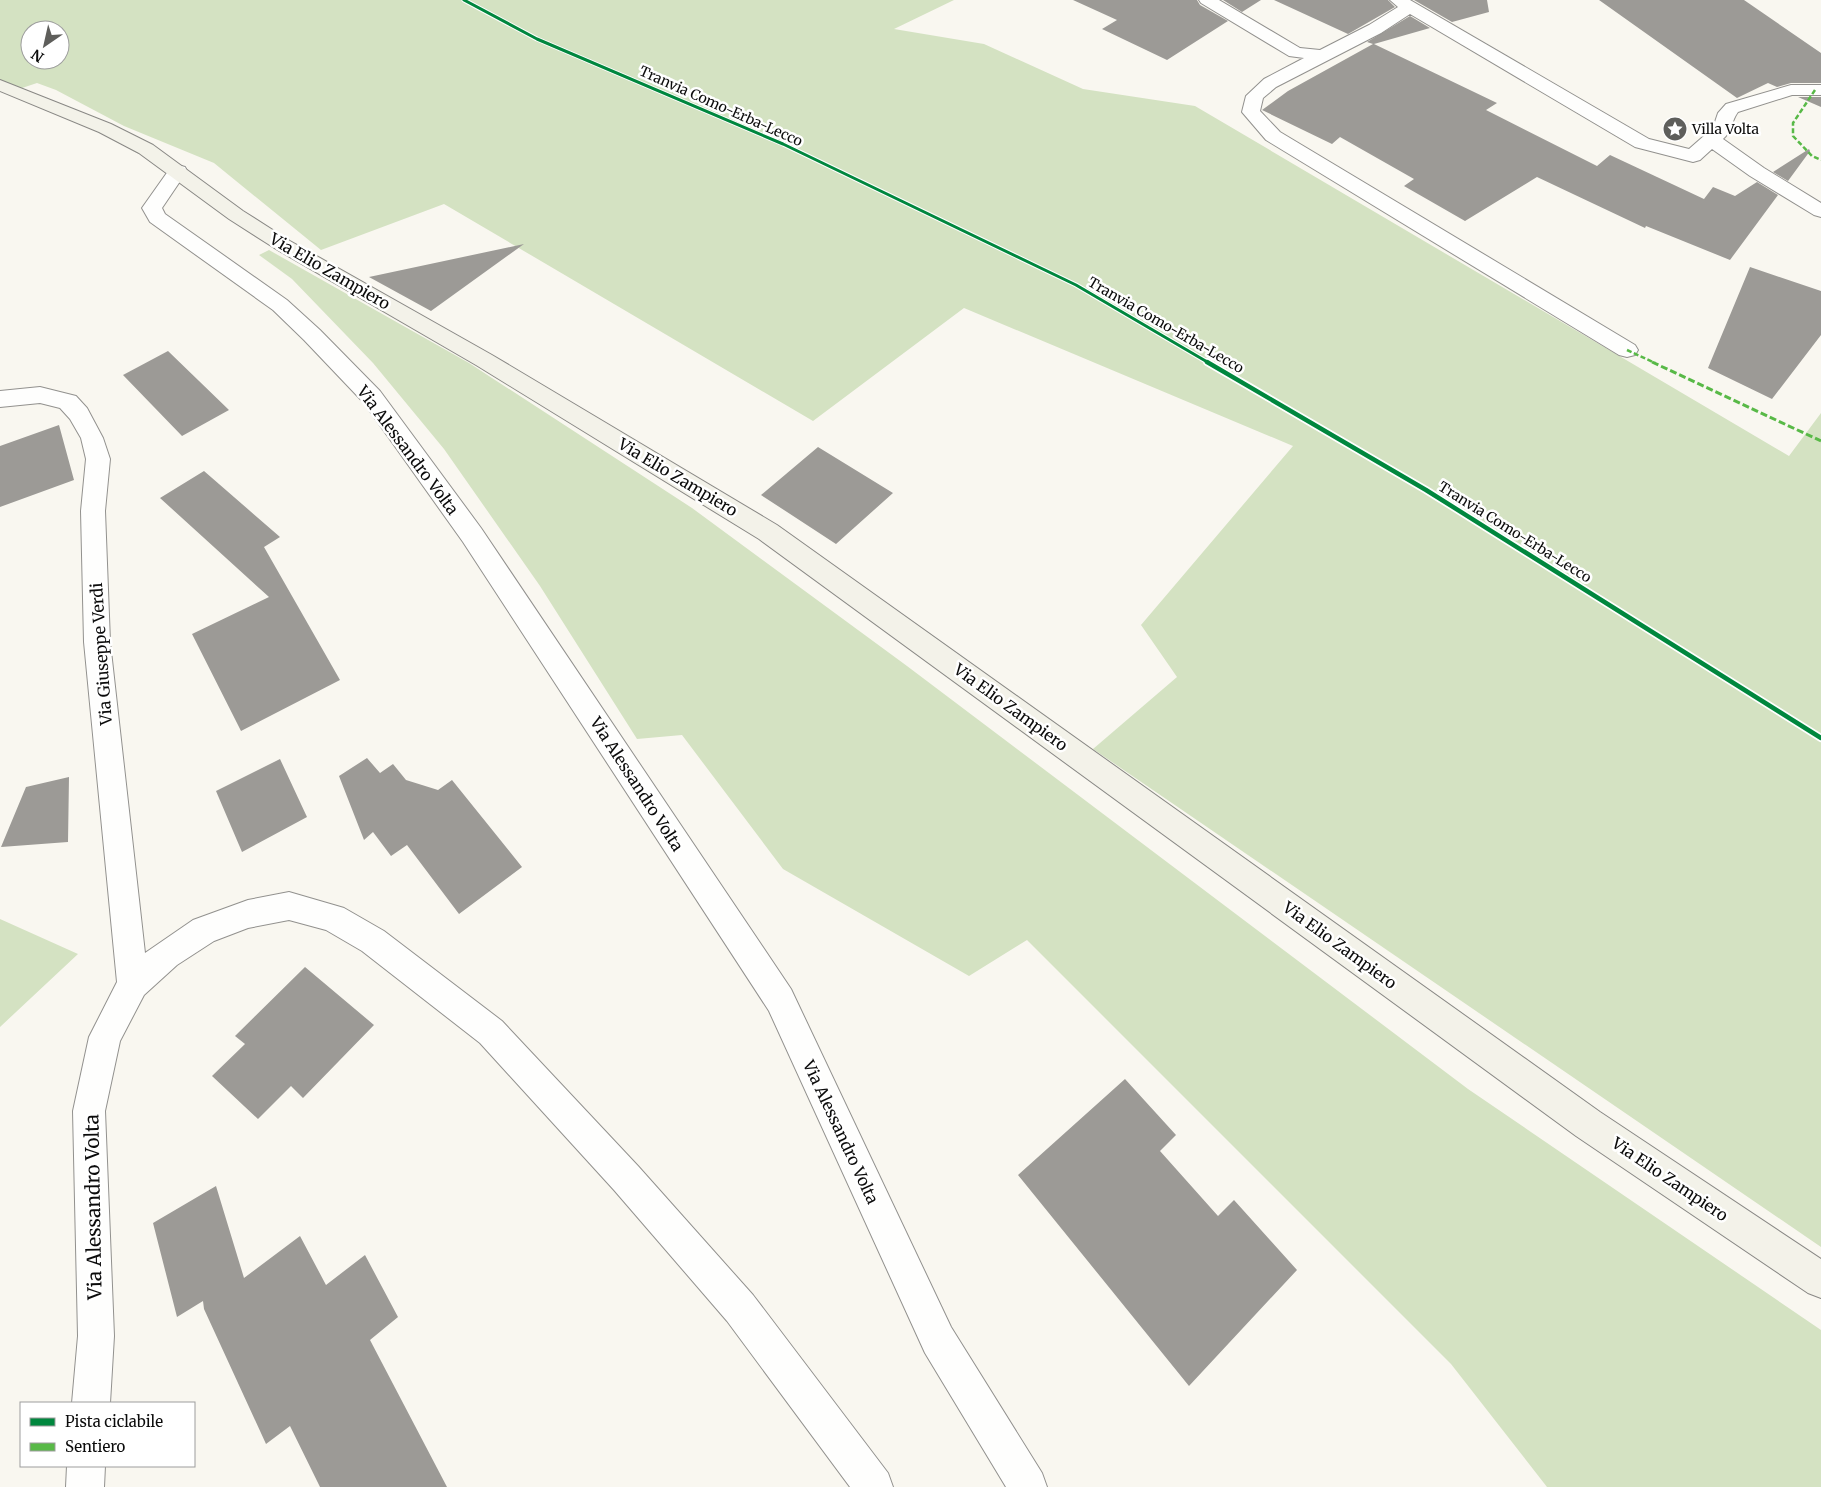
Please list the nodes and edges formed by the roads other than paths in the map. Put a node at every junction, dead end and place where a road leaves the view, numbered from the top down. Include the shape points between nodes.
1 (1207, 0) edge
2 (1404, 3) edge
3 (1322, 56) junction
4 (0, 85) edge
5 (1821, 90) edge
6 (1712, 140) junction
7 (178, 171) junction
8 (1821, 211) edge
9 (1627, 350) dead end
10 (0, 399) edge
11 (133, 984) junction
12 (1821, 1280) edge
13 (91, 1402) edge
14 (86, 1467) edge
15 (84, 1487) edge
16 (874, 1487) edge
17 (1028, 1487) edge

1 - 3 street via 1295,52
2 - 3 street via 1375,29
2 - 6 street via 1642,143 1693,156
3 - 9 street via 1270,83 1255,96 1251,112 1273,136
4 - 7 street, Via Elio Zampiero via 105,128 146,149
5 - 6 street via 1792,90 1732,108 1722,130
6 - 8 street
7 - 12 street, Via Elio Zampiero via 236,215 276,240 484,360 768,532 1580,1118
7 - 17 street, Via Alessandro Volta via 152,208 157,218 280,306 372,397 472,535 780,1000 938,1340
10 - 11 street, Via Giuseppe Verdi via 40,395 68,402 92,438 98,459 93,511 97,642
11 - 13 street, Via Alessandro Volta via 105,1037 89,1111 96,1336
11 - 16 street, Via Alessandro Volta via 166,955 204,930 248,914 289,906 332,918 373,941 491,1032 626,1178 740,1308
14 - 15 street

